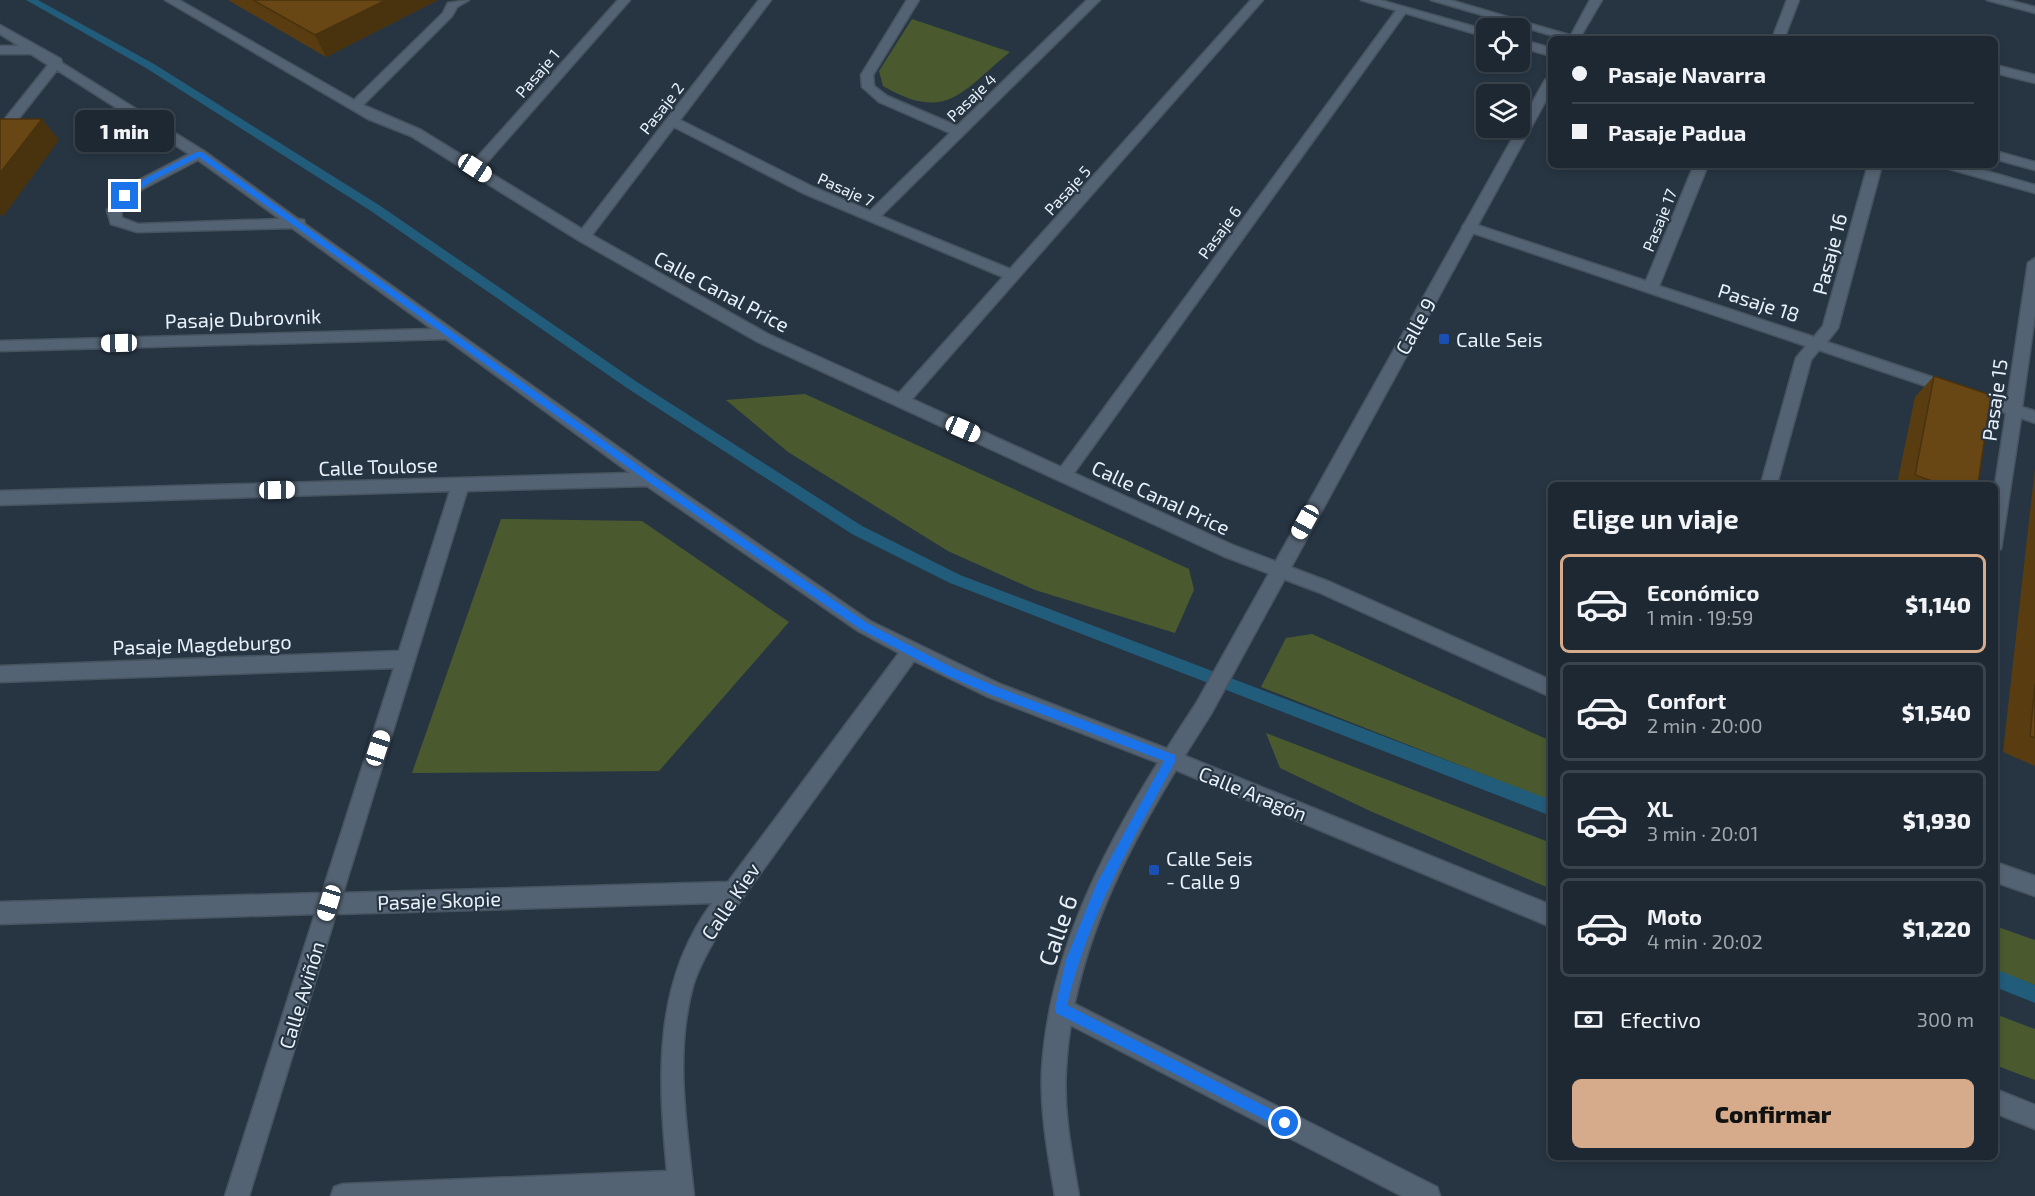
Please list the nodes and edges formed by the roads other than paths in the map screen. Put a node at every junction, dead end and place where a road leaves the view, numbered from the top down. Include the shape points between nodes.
1 (171, 0) edge
2 (624, 0) edge
3 (765, 0) edge
4 (913, 0) edge
5 (1094, 0) edge
6 (1257, 0) edge
7 (1367, 0) edge
8 (1437, 0) edge
9 (1596, 0) edge
10 (1793, 0) edge
11 (1993, 0) edge
12 (454, 2) edge
13 (1402, 10) junction
14 (2035, 10) edge
15 (0, 29) edge
16 (1476, 31) edge
17 (1564, 36) edge
18 (1577, 36) edge
19 (1779, 36) edge
20 (1530, 46) edge
21 (0, 50) edge
22 (37, 50) junction
23 (1548, 51) edge
24 (57, 63) junction
25 (1998, 70) edge
26 (2035, 79) edge
27 (1548, 85) edge
28 (355, 106) junction
29 (672, 121) junction
30 (959, 132) junction
31 (0, 133) edge
32 (199, 154) junction
33 (1998, 156) edge
34 (2035, 166) edge
35 (475, 168) junction
36 (1700, 168) edge
37 (1874, 168) edge
38 (1962, 168) edge
39 (2035, 189) edge
40 (871, 218) junction
41 (298, 223) junction
42 (1469, 227) junction
43 (583, 237) junction
44 (2035, 263) edge
45 (1013, 276) junction
46 (1651, 288) junction
47 (451, 334) junction
48 (1817, 343) junction
49 (0, 346) edge
50 (902, 401) junction
51 (2014, 410) junction
52 (2035, 417) edge
53 (1064, 475) junction
54 (650, 479) junction
55 (1769, 482) edge
56 (461, 484) junction
57 (0, 498) edge
58 (1998, 523) edge
59 (1279, 571) junction
60 (911, 651) junction
61 (406, 659) junction
62 (0, 675) edge
63 (1548, 688) edge
64 (1204, 708) joint
65 (1171, 759) junction
66 (1998, 874) edge
67 (2035, 886) edge
68 (734, 892) junction
69 (329, 903) junction
70 (0, 913) edge
71 (1548, 915) edge
72 (1061, 1008) junction
73 (1998, 1102) edge
74 (2035, 1117) edge
75 (681, 1189) edge
76 (237, 1196) edge
77 (343, 1196) edge
78 (1067, 1196) edge
79 (1428, 1196) edge

1 - 28 street, Calle Canal Price
2 - 35 street, Pasaje 1
3 - 29 street, Pasaje 2
4 - 30 street via 867,75 868,87 883,99
5 - 30 street, Pasaje 4
6 - 45 street, Pasaje 5
7 - 13 street
8 - 17 street
9 - 18 street
10 - 19 street
11 - 14 street
12 - 28 street via 448,14
13 - 16 street
13 - 53 street, Pasaje 6
15 - 22 street, Calle Aragón
20 - 23 street
21 - 22 street
22 - 24 street, Calle Aragón
24 - 31 street
24 - 32 street, Calle Aragón
25 - 26 street
27 - 42 street, Calle 9
28 - 35 street, Calle Canal Price via 405,128
29 - 40 street, Pasaje 7
29 - 43 street, Pasaje 2
30 - 40 street, Pasaje 4
32 - 41 street, Calle Aragón
32 - 41 street via 136,187 114,210 116,221 137,228
33 - 34 street
35 - 43 street, Calle Canal Price
36 - 46 street, Pasaje 17
37 - 48 street, Pasaje 16 via 1830,328
38 - 39 street
40 - 45 street, Pasaje 7
41 - 47 street, Calle Aragón
42 - 46 street, Pasaje 18
42 - 59 street, Calle 9
43 - 50 street, Calle Canal Price via 763,338
44 - 51 street, Pasaje 15
45 - 50 street, Pasaje 5
46 - 48 street, Pasaje 18
47 - 49 street, Pasaje Dubrovnik
47 - 54 street, Calle Aragón
48 - 51 street, Pasaje 18
48 - 55 street, Pasaje 16 via 1804,358
50 - 53 street, Calle Canal Price
51 - 52 street, Pasaje 18
51 - 58 street, Pasaje 15
53 - 59 street, Calle Canal Price
54 - 56 street, Calle Toulose
54 - 60 street, Calle Aragón via 822,599
56 - 57 street, Calle Toulose
56 - 61 street, Calle Aviñón
59 - 63 street via 1324,587
59 - 64 street, Calle 9
60 - 65 street, Calle Aragón via 993,690
60 - 68 street, Calle Kiev
61 - 62 street, Pasaje Magdeburgo
61 - 69 street, Calle Aviñón
64 - 65 street, Calle 6
65 - 71 street, Calle Aragón
65 - 72 street, Calle 6 via 1101,887 1072,960
66 - 67 street
68 - 69 street, Pasaje Skopie
68 - 75 street, Calle Kiev via 696,952 675,1020 671,1055
69 - 70 street, Pasaje Skopie
69 - 76 street, Calle Aviñón
72 - 78 street, Calle 6 via 1054,1070 1056,1135
72 - 79 street
73 - 74 street
75 - 77 street

